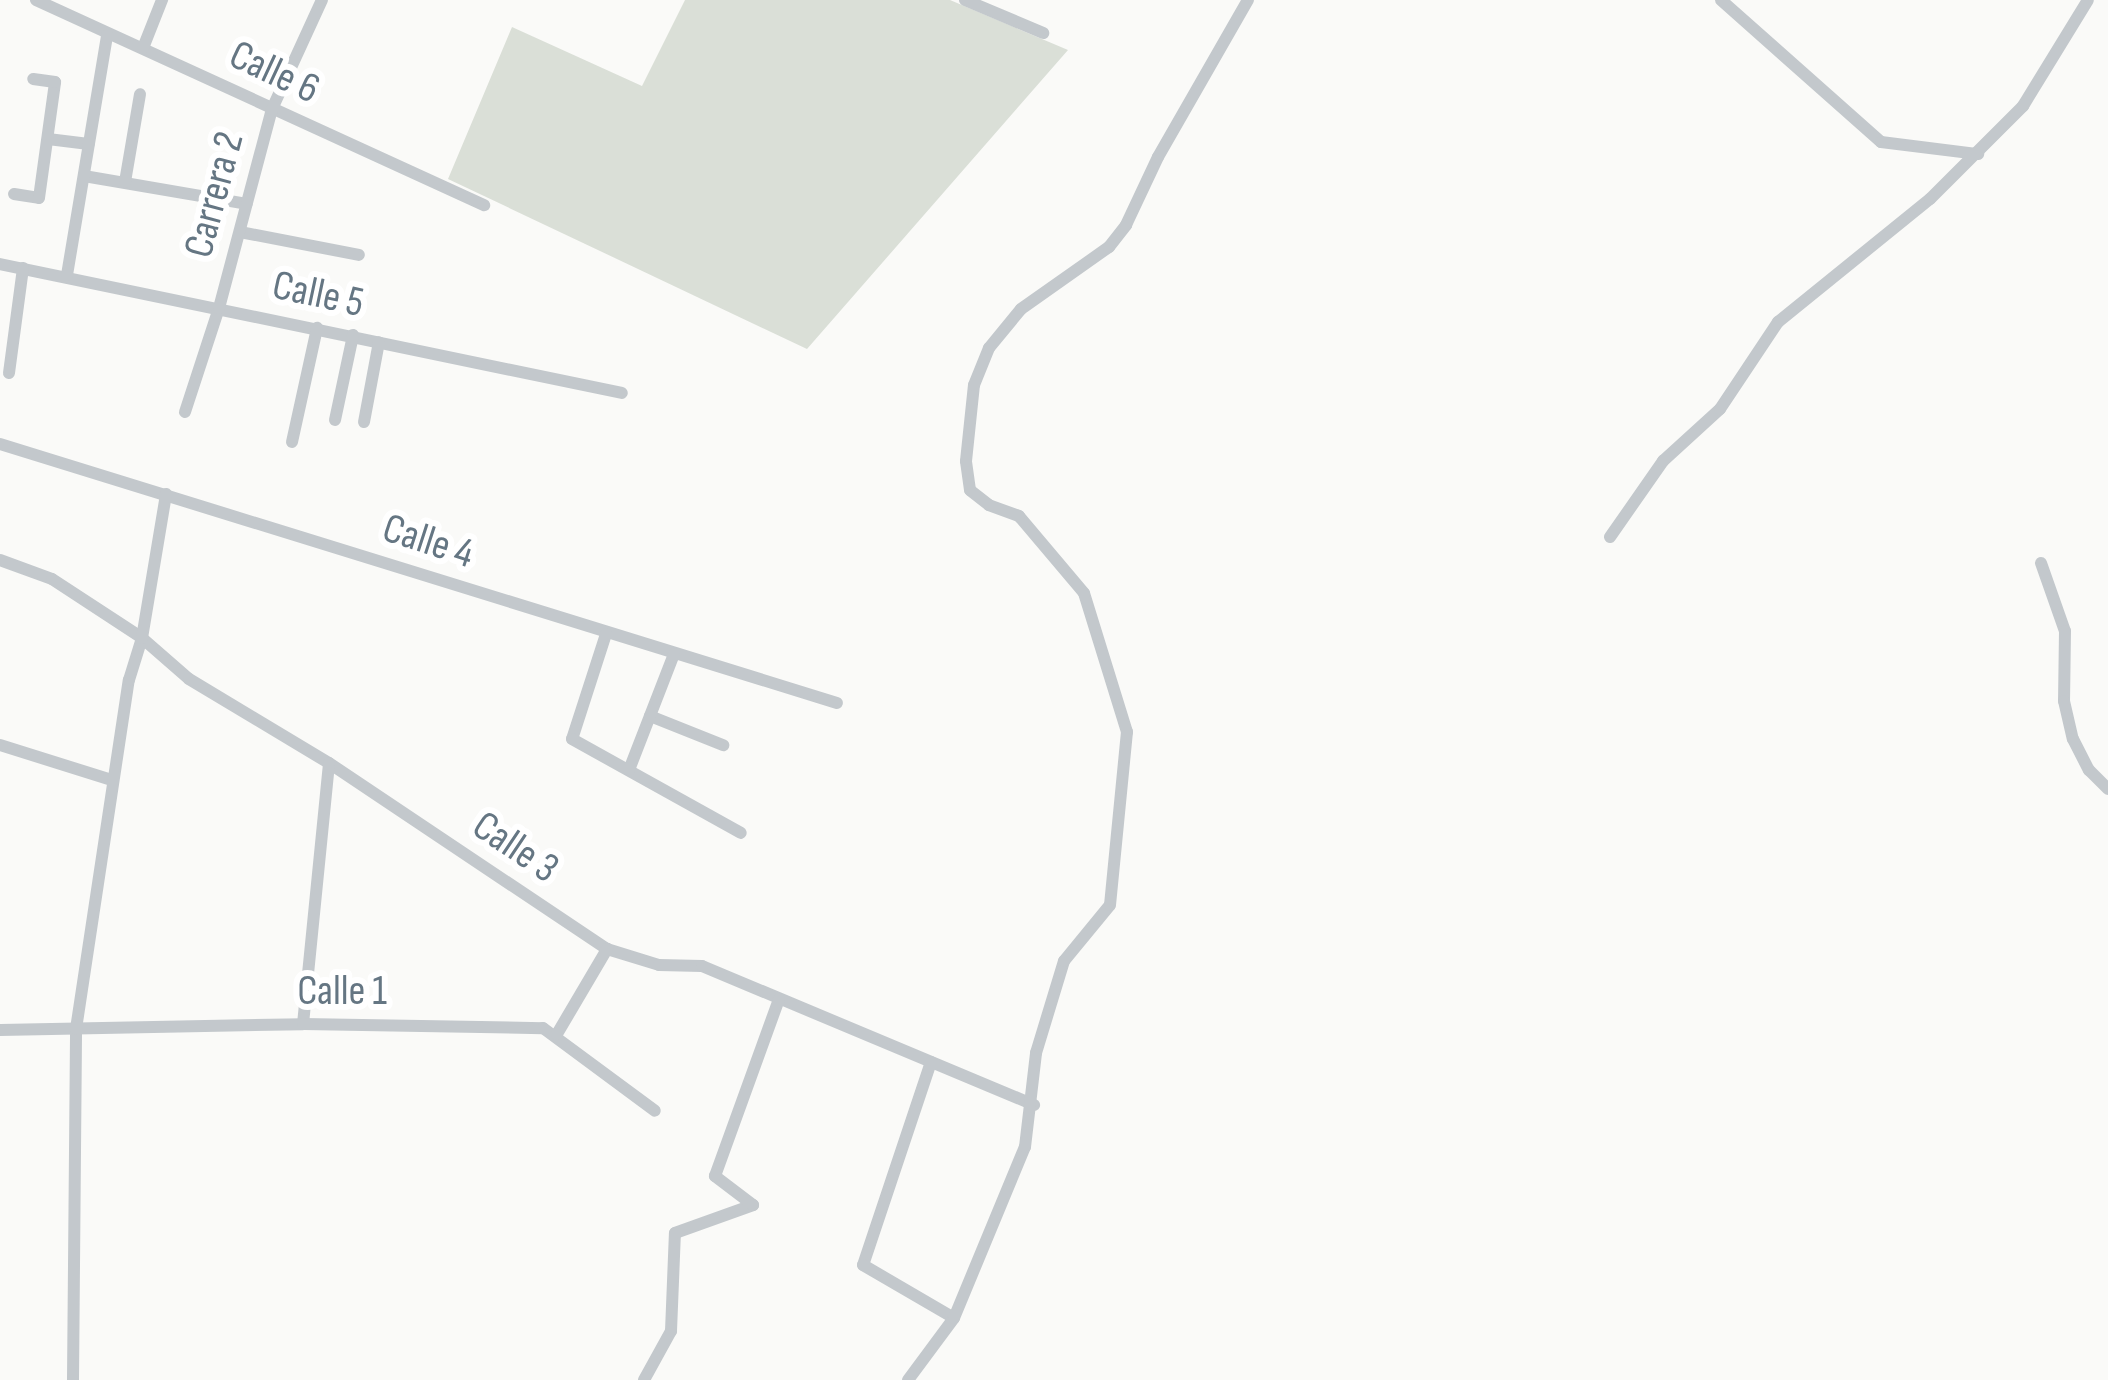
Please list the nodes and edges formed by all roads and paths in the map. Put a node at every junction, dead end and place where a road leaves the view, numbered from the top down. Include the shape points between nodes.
1 (36, 0) edge
2 (162, 0) edge
3 (322, 0) edge
4 (965, 0) edge
5 (1248, 0) edge
6 (1721, 0) edge
7 (2088, 0) edge
8 (1043, 33) dead end
9 (107, 35) junction
10 (143, 47) junction
11 (33, 79) dead end
12 (140, 94) dead end
13 (272, 109) junction
14 (48, 139) junction
15 (89, 145) junction
16 (1978, 154) junction
17 (84, 176) junction
18 (125, 182) junction
19 (14, 194) dead end
20 (247, 204) junction
21 (484, 205) dead end
22 (240, 232) junction
23 (359, 255) dead end
24 (0, 264) edge
25 (22, 268) junction
26 (67, 275) junction
27 (220, 308) junction
28 (317, 328) junction
29 (353, 335) junction
30 (380, 342) junction
31 (9, 373) dead end
32 (622, 393) dead end
33 (185, 412) dead end
34 (335, 420) dead end
35 (364, 422) dead end
36 (292, 442) dead end
37 (0, 444) edge
38 (166, 494) junction
39 (1610, 537) dead end
40 (0, 560) edge
41 (2041, 563) dead end
42 (606, 634) junction
43 (142, 638) junction
44 (674, 654) junction
45 (837, 703) dead end
46 (650, 716) junction
47 (0, 745) edge
48 (723, 745) dead end
49 (329, 763) junction
50 (629, 770) junction
51 (112, 781) junction
52 (2108, 789) edge
53 (741, 833) dead end
54 (607, 949) junction
55 (779, 999) junction
56 (303, 1024) junction
57 (76, 1029) junction
58 (0, 1030) edge
59 (556, 1034) junction
60 (931, 1062) junction
61 (1034, 1106) junction
62 (655, 1111) dead end
63 (954, 1318) junction
64 (73, 1380) edge
65 (644, 1380) edge
66 (908, 1380) edge

1 - 9 street, Calle 6
2 - 10 street
3 - 13 street, Carrera 2
4 - 8 street
5 - 61 street via 1126,225 1109,247 1021,309 989,347 974,385 970,490 1019,516 1084,593 1127,732 1110,905 1064,961 1036,1053
6 - 16 street via 1881,142
7 - 16 street via 2034,91
9 - 10 street, Calle 6
9 - 15 street
10 - 13 street, Calle 6
11 - 14 street via 55,82
12 - 18 street
13 - 20 street, Carrera 2
13 - 21 street, Calle 6
14 - 15 street
14 - 19 street via 40,198
15 - 17 street
16 - 39 street via 1778,322 1720,410 1663,461
17 - 18 street
17 - 26 street
18 - 20 street
20 - 22 street, Carrera 2
22 - 23 street
22 - 27 street, Carrera 2
24 - 25 street, Calle 5
25 - 26 street, Calle 5
25 - 31 street
26 - 27 street, Calle 5
27 - 28 street, Calle 5
27 - 33 street, Carrera 2
28 - 29 street, Calle 5
28 - 36 street
29 - 30 street, Calle 5
29 - 34 street
30 - 32 street, Calle 5
30 - 35 street
37 - 38 street, Calle 4
38 - 42 street, Calle 4
38 - 43 street
40 - 43 street, Calle 3 via 52,579
41 - 52 street via 2065,631 2064,701 2073,739
42 - 44 street, Calle 4
42 - 50 street via 572,739
43 - 49 street, Calle 3 via 188,679
43 - 51 street
44 - 45 street, Calle 4
44 - 46 street
46 - 48 street
46 - 50 street
47 - 51 street
49 - 54 street, Calle 3
49 - 56 street
50 - 53 street
51 - 57 street
54 - 55 street, Calle 3 via 659,965 701,966
54 - 59 street
55 - 60 street, Calle 3
55 - 65 street via 715,1176 754,1205 675,1233 671,1330
56 - 57 street, Calle 1
56 - 59 street, Calle 1
57 - 58 street, Calle 1
57 - 64 street
59 - 62 street
60 - 61 street, Calle 3
60 - 63 street via 863,1265
61 - 63 street via 1025,1147
63 - 66 street

